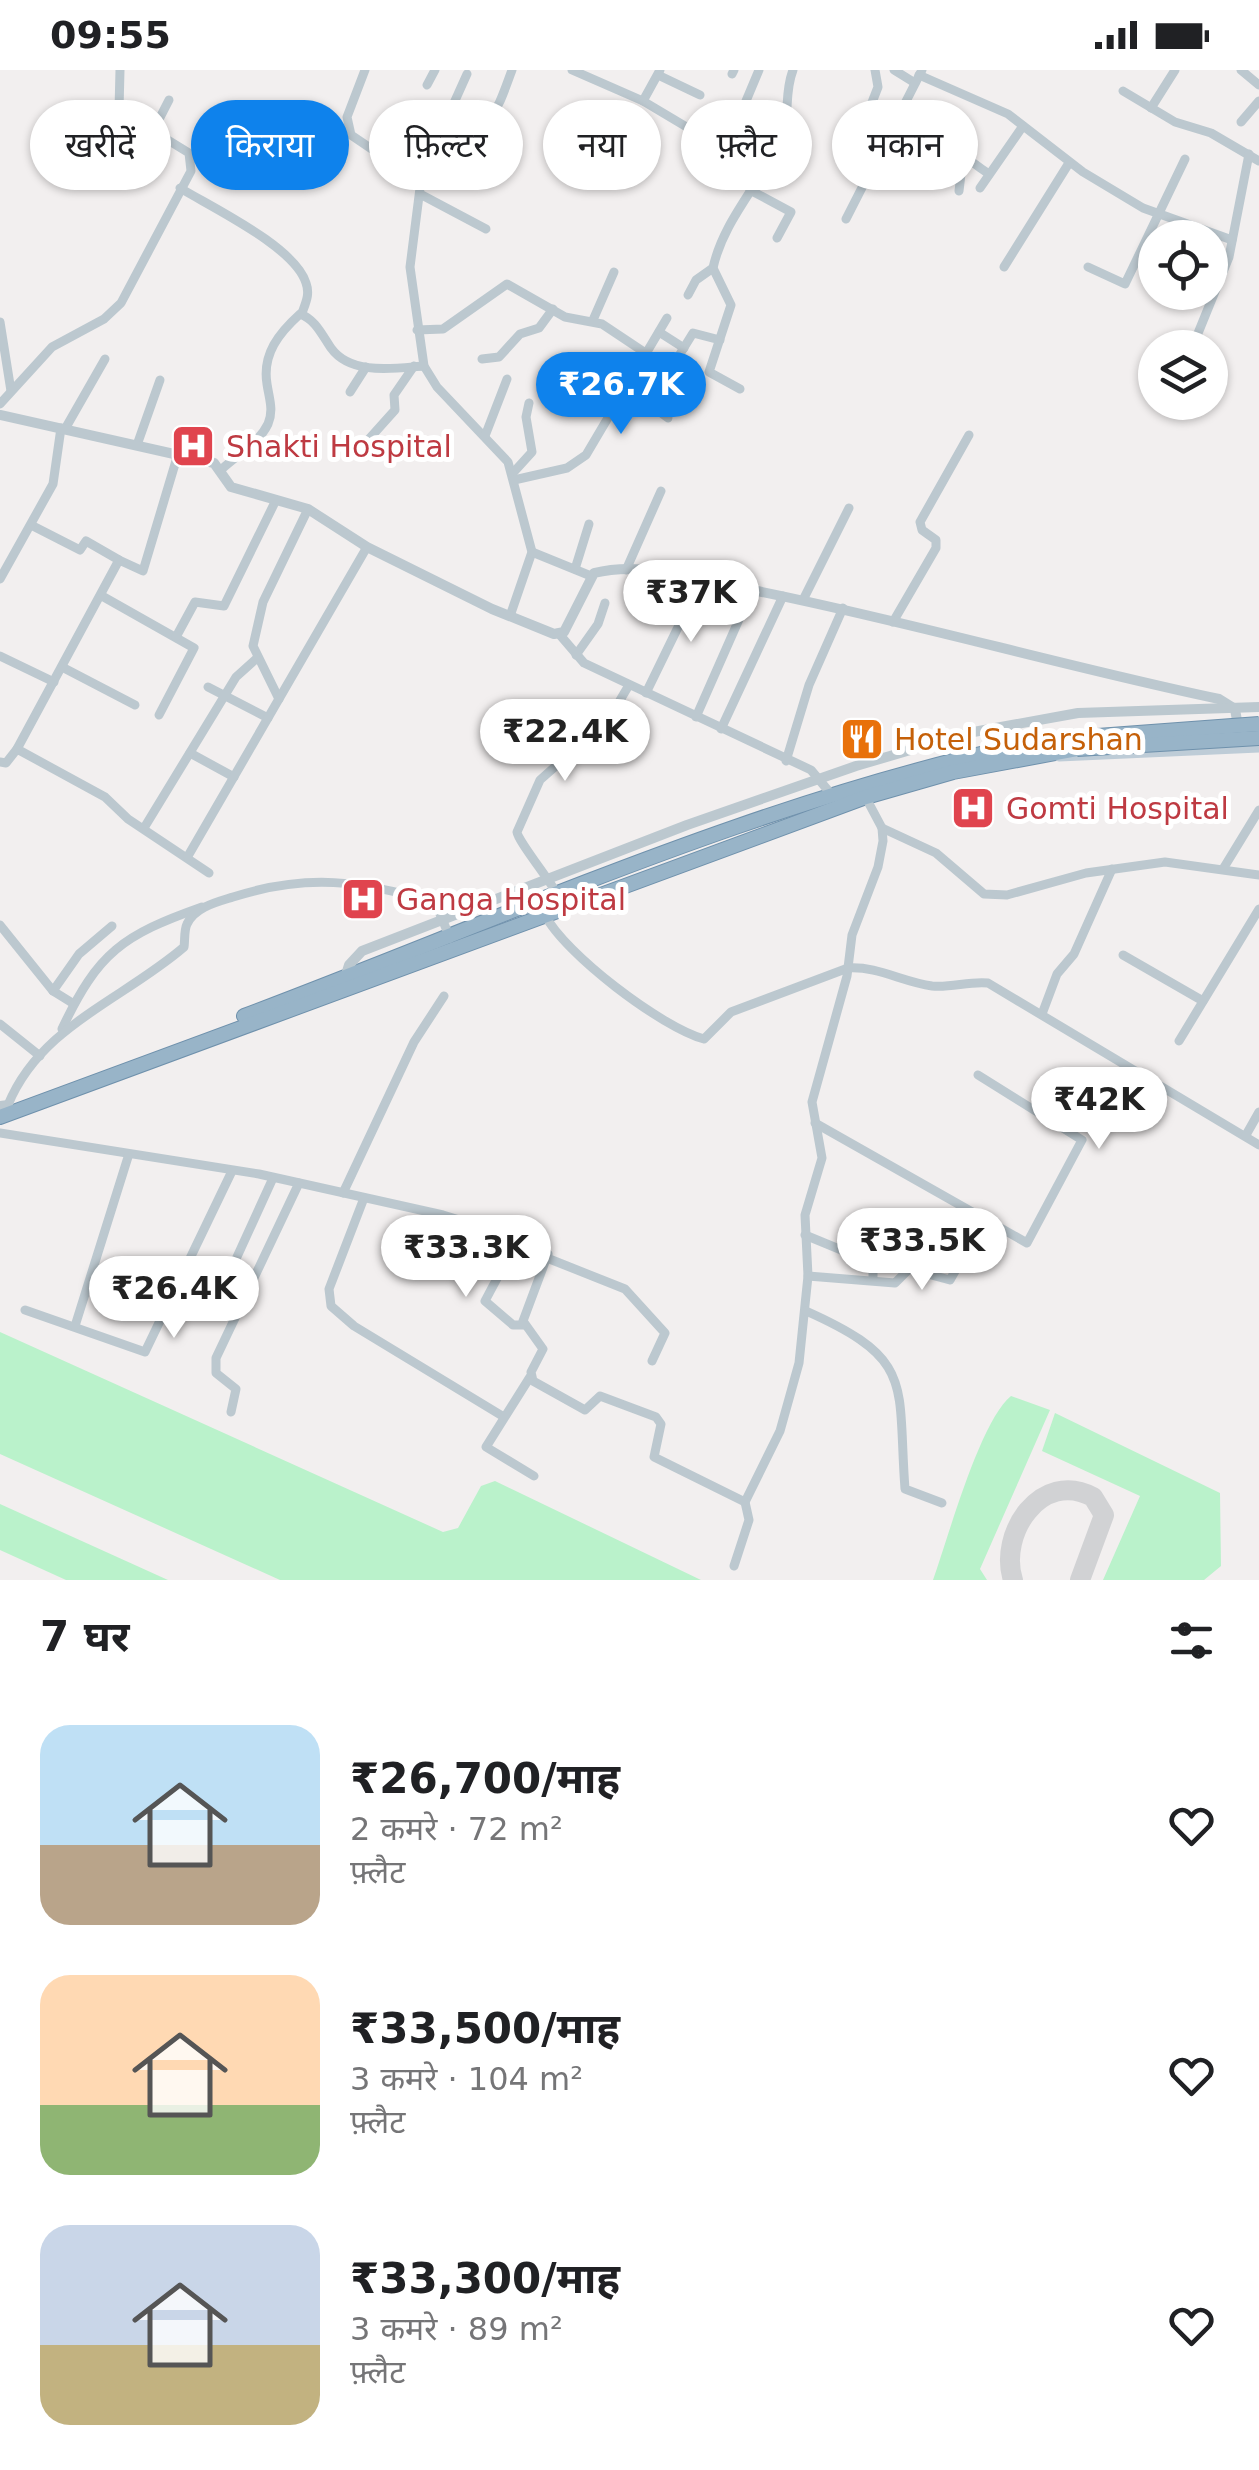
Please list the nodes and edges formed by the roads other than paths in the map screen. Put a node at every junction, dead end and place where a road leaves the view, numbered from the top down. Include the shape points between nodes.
1 (120, 70) edge
2 (365, 70) edge
3 (435, 70) edge
4 (512, 70) edge
5 (572, 70) edge
6 (760, 70) edge
7 (792, 70) edge
8 (875, 70) edge
9 (894, 70) edge
10 (1175, 70) edge
11 (1241, 70) edge
12 (659, 72) edge
13 (467, 74) dead end
14 (919, 76) edge
15 (428, 85) dead end
16 (1259, 85) edge
17 (1123, 91) dead end
18 (700, 95) dead end
19 (119, 100) edge
20 (456, 100) edge
21 (504, 100) edge
22 (641, 100) edge
23 (644, 100) edge
24 (746, 100) edge
25 (785, 100) edge
26 (873, 100) edge
27 (907, 100) edge
28 (1259, 101) edge
29 (1151, 108) junction
30 (1241, 122) dead end
31 (1023, 126) junction
32 (171, 144) edge
33 (369, 149) edge
34 (1249, 154) junction
35 (1186, 159) dead end
36 (1259, 161) edge
37 (1069, 163) junction
38 (978, 166) edge
39 (990, 174) junction
40 (180, 188) junction
41 (980, 188) dead end
42 (419, 190) edge
43 (422, 190) edge
44 (750, 190) joint
45 (861, 190) edge
46 (1160, 216) junction
47 (846, 219) dead end
48 (486, 230) dead end
49 (777, 238) dead end
50 (1232, 240) junction
51 (1088, 266) dead end
52 (1004, 267) dead end
53 (713, 268) junction
54 (614, 272) dead end
55 (688, 295) dead end
56 (553, 309) junction
57 (302, 313) junction
58 (667, 318) dead end
59 (594, 320) junction
60 (0, 322) edge
61 (417, 330) junction
62 (1199, 330) edge
63 (659, 332) junction
64 (720, 340) junction
65 (684, 348) junction
66 (648, 354) junction
67 (105, 359) dead end
68 (482, 359) dead end
69 (419, 366) junction
70 (366, 367) junction
71 (506, 379) dead end
72 (160, 380) dead end
73 (740, 389) dead end
74 (12, 391) junction
75 (350, 392) dead end
76 (530, 402) dead end
77 (0, 404) edge
78 (0, 415) edge
79 (668, 418) dead end
80 (63, 428) junction
81 (969, 435) dead end
82 (484, 436) junction
83 (370, 439) dead end
84 (137, 445) junction
85 (178, 454) junction
86 (222, 468) junction
87 (513, 477) junction
88 (660, 490) dead end
89 (276, 500) junction
90 (849, 508) dead end
91 (308, 509) junction
92 (589, 524) dead end
93 (31, 525) junction
94 (367, 547) junction
95 (532, 552) junction
96 (120, 560) junction
97 (575, 569) junction
98 (626, 570) junction
99 (591, 576) junction
100 (0, 579) edge
101 (701, 580) junction
102 (752, 590) junction
103 (102, 596) junction
104 (783, 596) junction
105 (803, 600) junction
106 (605, 603) dead end
107 (844, 608) junction
108 (510, 616) junction
109 (893, 622) junction
110 (560, 635) junction
111 (176, 636) junction
112 (576, 655) junction
113 (0, 656) edge
114 (256, 659) junction
115 (62, 667) junction
116 (54, 682) junction
117 (629, 685) junction
118 (208, 688) dead end
119 (646, 693) junction
120 (225, 696) junction
121 (279, 699) junction
122 (135, 705) dead end
123 (1259, 707) edge
124 (1235, 708) junction
125 (160, 715) dead end
126 (696, 717) junction
127 (268, 718) junction
128 (1259, 724) edge
129 (721, 729) junction
130 (1259, 738) edge
131 (1259, 747) edge
132 (1043, 748) junction
133 (1242, 748) junction
134 (17, 749) junction
135 (190, 753) junction
136 (786, 760) junction
137 (0, 762) edge
138 (234, 777) junction
139 (822, 778) junction
140 (863, 791) junction
141 (831, 794) junction
142 (1259, 810) edge
143 (144, 828) junction
144 (882, 828) junction
145 (188, 856) junction
146 (1223, 869) junction
147 (1112, 870) junction
148 (209, 872) dead end
149 (1259, 874) edge
150 (548, 878) junction
151 (558, 896) junction
152 (205, 906) junction
153 (1259, 909) edge
154 (545, 915) junction
155 (441, 918) junction
156 (0, 925) edge
157 (112, 926) dead end
158 (450, 938) junction
159 (1122, 955) dead end
160 (848, 968) junction
161 (346, 978) junction
162 (53, 991) junction
163 (444, 996) dead end
164 (1203, 1002) junction
165 (74, 1004) junction
166 (1042, 1014) junction
167 (0, 1024) edge
168 (58, 1037) junction
169 (1179, 1041) dead end
170 (40, 1056) junction
171 (978, 1076) dead end
172 (3, 1112) edge
173 (1259, 1112) edge
174 (815, 1122) junction
175 (1246, 1136) junction
176 (2, 1137) edge
177 (1259, 1145) edge
178 (128, 1157) junction
179 (232, 1171) junction
180 (273, 1178) junction
181 (299, 1183) junction
182 (343, 1193) junction
183 (364, 1198) junction
184 (984, 1220) junction
185 (804, 1235) junction
186 (518, 1239) junction
187 (548, 1258) junction
188 (231, 1270) dead end
189 (808, 1276) junction
190 (873, 1280) junction
191 (25, 1310) dead end
192 (806, 1311) junction
193 (523, 1325) junction
194 (76, 1326) junction
195 (652, 1362) dead end
196 (530, 1377) junction
197 (231, 1412) dead end
198 (504, 1418) junction
199 (534, 1476) dead end
200 (746, 1502) junction
201 (942, 1504) dead end
202 (734, 1566) dead end

1 - 19 street
2 - 33 street via 349,106 350,134
3 - 15 street
4 - 21 street
5 - 22 street
6 - 24 street
7 - 25 street
8 - 26 street
9 - 14 street
10 - 29 street
11 - 16 street
12 - 18 street
12 - 23 street
13 - 20 street
14 - 27 street
14 - 31 street via 989,103
17 - 29 street
28 - 30 street
29 - 34 street
31 - 37 street
31 - 39 street
32 - 40 street via 190,156 191,171
34 - 36 street
34 - 50 street
35 - 46 street
37 - 46 street
37 - 52 street
38 - 39 street
39 - 41 street
40 - 57 street via 300,270 308,294
40 - 74 street via 121,303 59,342
42 - 61 street via 410,267
43 - 48 street
44 - 49 street via 791,212
44 - 53 street
45 - 47 street
46 - 50 street
46 - 51 street via 1125,284
50 - 62 street
53 - 55 street
53 - 64 street via 731,305
54 - 59 street
56 - 59 street
56 - 61 street via 504,284 443,329
56 - 68 street via 499,357
57 - 70 street via 332,350
57 - 86 street via 270,352 266,428
58 - 63 street
59 - 66 street
60 - 74 street
61 - 69 street
63 - 65 street
63 - 66 street
64 - 65 street via 695,332
64 - 73 street via 710,372
65 - 79 street via 649,404
66 - 87 street via 586,455 567,468
67 - 80 street
69 - 70 street
69 - 82 street
69 - 83 street via 394,395 396,410
70 - 75 street
71 - 82 street
72 - 84 street
74 - 77 street
76 - 87 street via 530,457
78 - 80 street
80 - 84 street
80 - 93 street via 53,484
81 - 109 street via 920,522 936,548
82 - 87 street
84 - 85 street
85 - 86 street
85 - 96 street via 143,572
86 - 89 street via 230,486
87 - 95 street
88 - 98 street
89 - 91 street
89 - 111 street via 224,606 195,602
90 - 105 street
91 - 94 street
91 - 114 street via 263,602
92 - 97 street
93 - 96 street via 80,550 86,541
93 - 100 street
94 - 108 street
94 - 121 street
95 - 97 street
95 - 108 street
96 - 103 street
97 - 99 street
98 - 99 street
98 - 101 street
99 - 110 street
101 - 102 street
101 - 119 street
102 - 104 street
102 - 126 street
103 - 111 street
103 - 115 street
104 - 105 street
104 - 129 street
105 - 107 street
106 - 112 street
107 - 109 street
107 - 136 street via 808,685
108 - 110 street
109 - 124 street via 1219,698
110 - 112 street
111 - 125 street via 194,648
112 - 117 street
113 - 116 street
114 - 120 street
114 - 121 street
115 - 116 street
115 - 122 street
116 - 134 street
117 - 119 street
117 - 150 street via 610,720 540,780 518,832
118 - 120 street
119 - 126 street
120 - 127 street
120 - 135 street
121 - 127 street
123 - 124 street
124 - 133 street
124 - 139 street via 1065,715 968,733
126 - 129 street
127 - 138 street
128 - 132 highway, bridge
129 - 136 street
130 - 132 highway, bridge
131 - 133 main road
132 - 133 main road via 1080,758
132 - 140 highway
134 - 137 street
134 - 143 street via 61,770
135 - 138 street
135 - 143 street
136 - 139 street
138 - 145 street
139 - 141 street
139 - 150 street
140 - 141 highway
140 - 144 street
140 - 154 highway
141 - 151 highway
142 - 146 street
143 - 145 street
144 - 147 street via 936,854 984,894 1006,895
144 - 160 street via 878,867 852,935
145 - 148 street
146 - 147 street via 1165,862
146 - 149 street
147 - 166 street
150 - 151 street
150 - 155 street
151 - 158 highway
152 - 155 street via 280,882 320,880 434,902
152 - 165 street via 166,920 97,963
152 - 168 street via 187,923 184,947
153 - 164 street
154 - 160 street via 561,940 642,1010 704,1040 730,1012
154 - 172 highway
155 - 158 street
155 - 161 street via 362,951
156 - 162 street
157 - 162 street via 78,954
158 - 161 highway
159 - 164 street
160 - 166 street via 869,966 936,986 988,982
160 - 174 street via 812,1102
161 - 172 highway
162 - 165 street
163 - 182 street via 414,1042
164 - 169 street
165 - 168 street
166 - 175 street
167 - 170 street
168 - 170 street
170 - 172 street
171 - 184 street via 1082,1140 1030,1241 1022,1243
173 - 175 street
174 - 184 street
174 - 185 street via 822,1158
175 - 177 street
176 - 178 street
178 - 179 street
178 - 194 street
179 - 180 street
179 - 194 street via 151,1346 139,1352
180 - 181 street
180 - 188 street
181 - 182 street
181 - 197 street via 216,1358 216,1373 236,1390
182 - 183 street
183 - 186 street
183 - 198 street via 329,1289 331,1306
184 - 190 street via 950,1280 908,1268 895,1282
185 - 189 street
185 - 190 street via 873,1263
186 - 187 street
186 - 193 street via 486,1300
187 - 193 street
187 - 195 street via 631,1293 664,1328
189 - 190 street
189 - 192 street
191 - 194 street
192 - 200 street via 785,1417
192 - 201 street via 850,1331 890,1367 903,1408 904,1489
193 - 196 street via 543,1349
196 - 198 street
196 - 200 street via 584,1410 600,1396 656,1417 661,1424 654,1457
198 - 199 street via 487,1450
200 - 202 street via 748,1520

